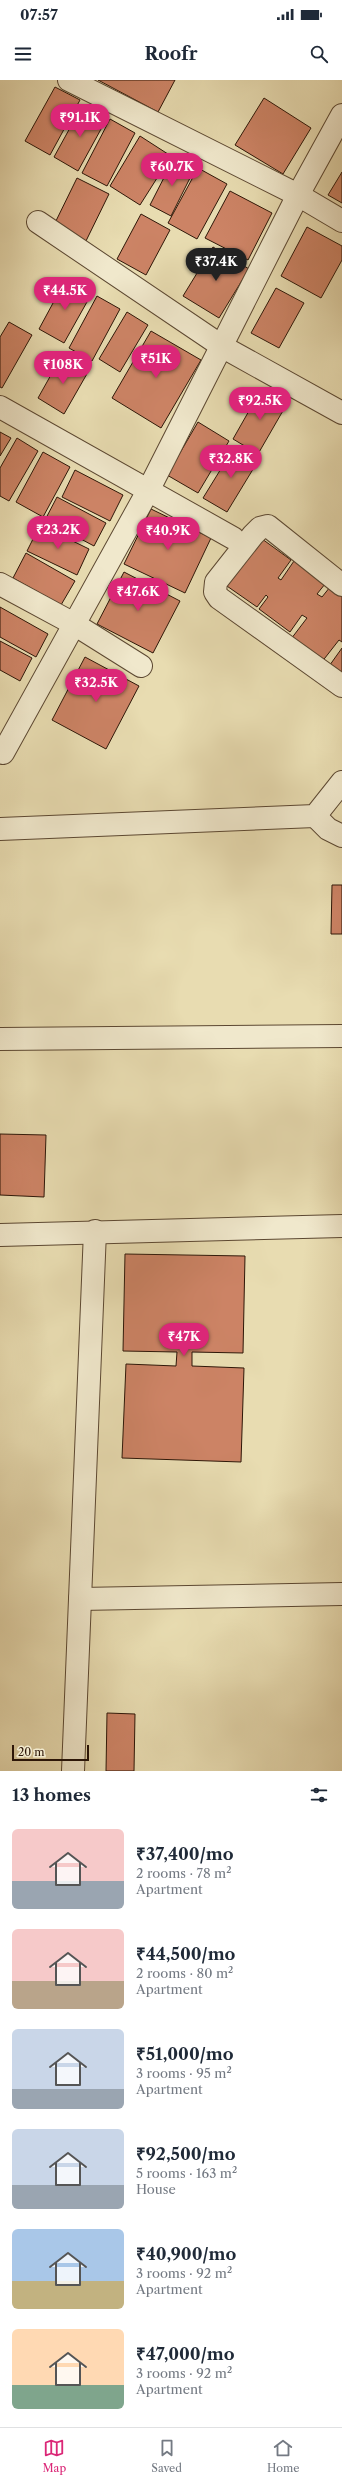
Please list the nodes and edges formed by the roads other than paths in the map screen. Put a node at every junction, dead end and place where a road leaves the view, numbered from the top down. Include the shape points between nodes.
1 (69, 80) edge
2 (342, 115) edge
3 (298, 195) junction
4 (342, 220) edge
5 (38, 222) dead end
6 (223, 347) junction
7 (0, 407) edge
8 (342, 413) edge
9 (149, 490) junction
10 (233, 538) dead end
11 (0, 584) edge
12 (342, 585) edge
13 (74, 624) junction
14 (141, 666) dead end
15 (342, 686) edge
16 (3, 753) dead end
17 (342, 782) edge
18 (315, 816) junction
19 (0, 829) edge
20 (342, 836) edge
21 (342, 1036) edge
22 (0, 1038) edge
23 (342, 1226) edge
24 (95, 1231) junction
25 (0, 1235) edge
26 (342, 1594) edge
27 (80, 1599) junction
28 (73, 1771) edge

1 - 3 street
2 - 3 street
3 - 4 street
3 - 6 street
5 - 6 street
6 - 8 street
6 - 9 street
7 - 9 street
9 - 10 street
9 - 13 street
11 - 13 street
12 - 15 street via 268,526 260,528 253,535 216,582 215,592 219,598
13 - 14 street
13 - 16 street
17 - 18 street
18 - 19 street
18 - 20 street via 328,829
21 - 22 street
23 - 24 street
24 - 25 street
24 - 27 street
26 - 27 street
27 - 28 street

